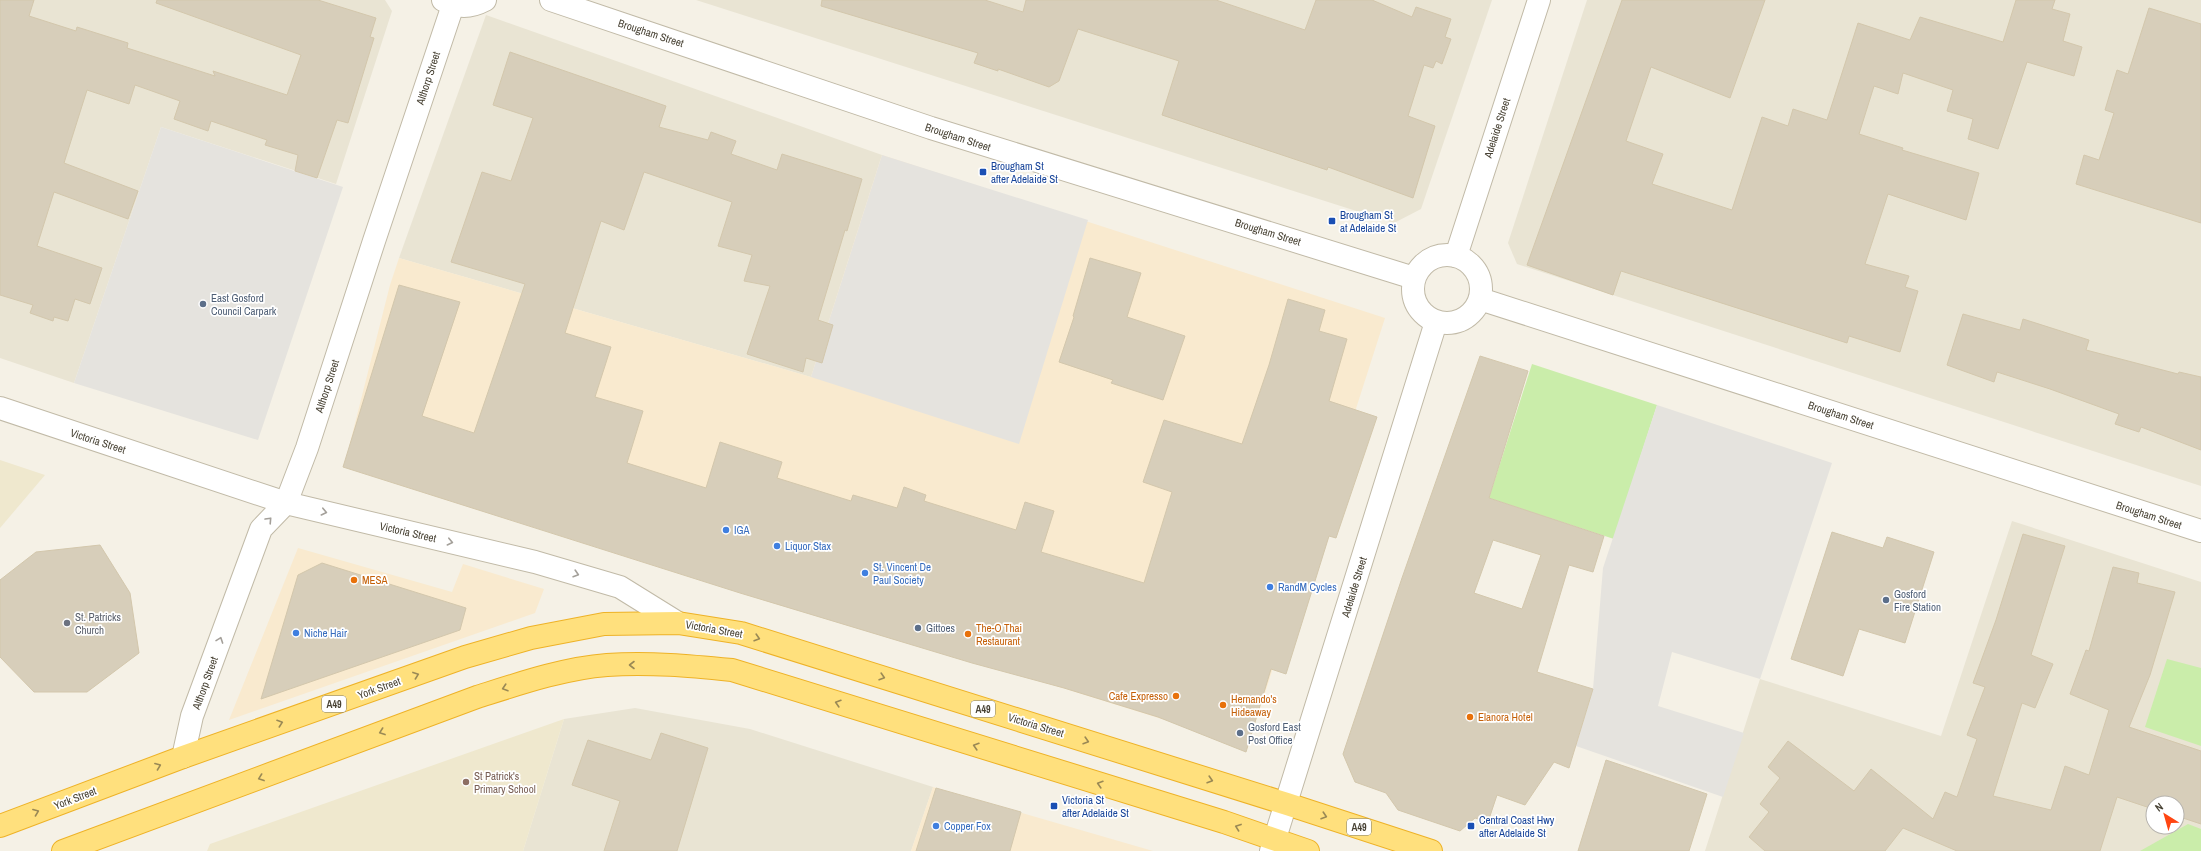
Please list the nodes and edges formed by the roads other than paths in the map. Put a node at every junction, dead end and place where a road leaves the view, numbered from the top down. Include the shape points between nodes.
1 (485, 0) edge
2 (551, 0) edge
3 (1539, 0) edge
4 (448, 3) edge
5 (1456, 256) junction
6 (1414, 278) junction
7 (1480, 299) junction
8 (1436, 322) junction
9 (0, 408) edge
10 (286, 503) junction
11 (2201, 531) edge
12 (678, 623) junction
13 (182, 757) junction
14 (1287, 804) junction
15 (0, 826) edge
16 (1273, 846) edge
17 (63, 851) edge
18 (1308, 851) edge
19 (1431, 851) edge

1 - 4 street via 464,7
2 - 6 street, Brougham Street via 931,128
3 - 5 street, Adelaide Street
4 - 10 street, Althorp Street via 307,448
5 - 6 street via 1436,257 1426,262
5 - 7 street via 1466,261 1479,278
6 - 8 street via 1414,300 1426,317
7 - 8 street via 1475,309 1458,322
7 - 11 street, Brougham Street
8 - 14 street, Adelaide Street
9 - 10 street, Victoria Street
10 -> 12 street, Victoria Street via 535,562 620,587
13 -> 10 street, Althorp Street via 192,716 261,529
13 -> 12 highway, York Street / A49 via 465,657 531,638 604,624
12 -> 14 highway, Victoria Street / A49 via 741,633
15 -> 13 highway, York Street / A49
14 - 16 street, Adelaide Street
14 -> 19 highway, Victoria Street / A49
16 -> 17 highway via 1224,822 732,670 671,665 607,665 533,679 470,700
16 - 18 highway

